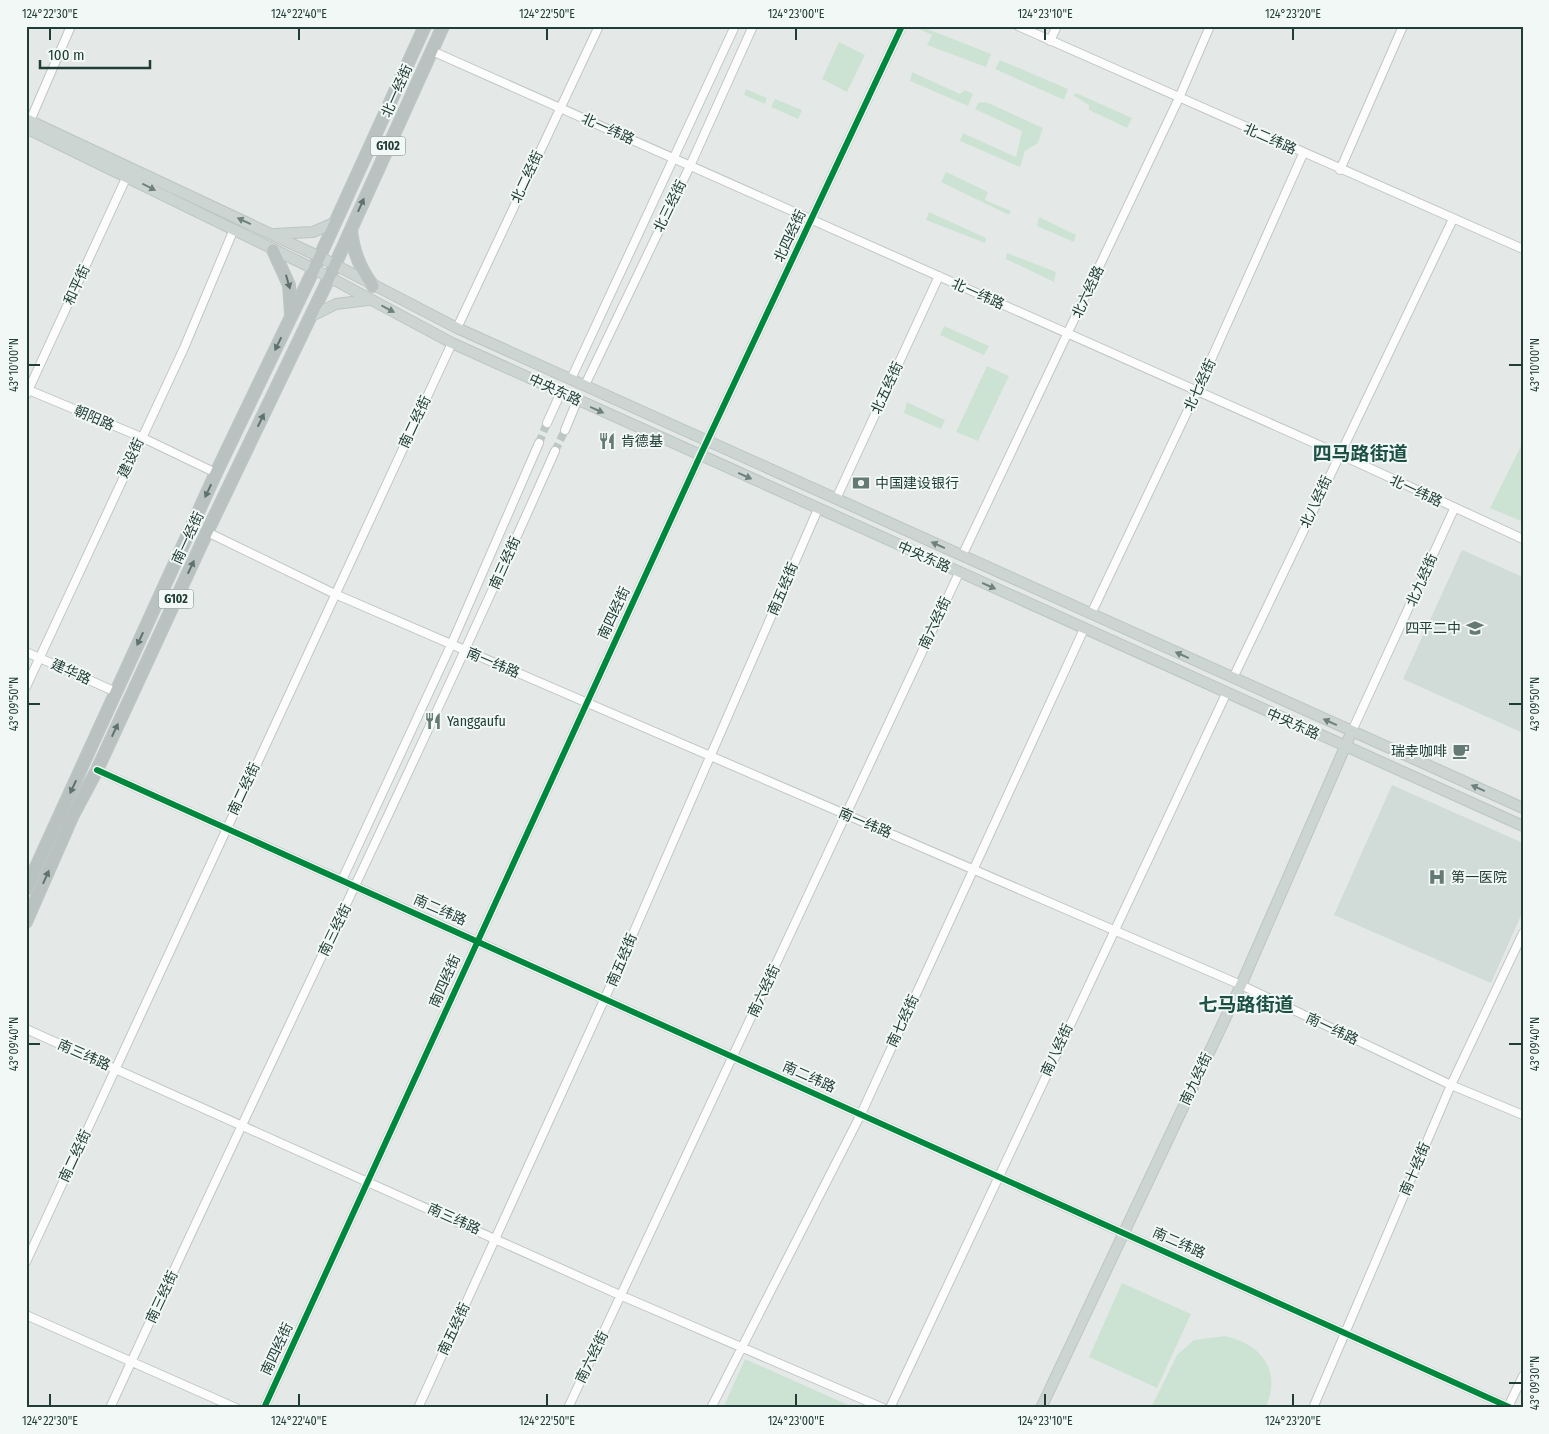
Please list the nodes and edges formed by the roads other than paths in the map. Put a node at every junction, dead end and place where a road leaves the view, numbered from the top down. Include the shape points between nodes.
1 (70, 26) edge
2 (426, 26) edge
3 (443, 26) edge
4 (599, 26) edge
5 (735, 26) edge
6 (753, 26) edge
7 (902, 26) edge
8 (1018, 26) edge
9 (1057, 26) edge
10 (1210, 26) edge
11 (1403, 26) edge
12 (1050, 41) junction
13 (432, 51) junction
14 (1179, 98) junction
15 (560, 108) junction
16 (28, 123) edge
17 (1303, 154) junction
18 (674, 158) junction
19 (690, 166) junction
20 (1340, 170) junction
21 (127, 176) junction
22 (1453, 219) junction
23 (812, 220) junction
24 (336, 222) junction
25 (234, 229) junction
26 (351, 229) junction
27 (271, 234) junction
28 (1523, 249) edge
29 (273, 250) junction
30 (320, 257) junction
31 (334, 266) junction
32 (314, 269) junction
33 (939, 276) junction
34 (329, 278) junction
35 (373, 286) junction
36 (370, 300) junction
37 (310, 317) junction
38 (291, 318) junction
39 (457, 328) junction
40 (1068, 334) junction
41 (452, 344) junction
42 (572, 379) junction
43 (584, 385) junction
44 (27, 391) edge
45 (1197, 391) junction
46 (561, 392) junction
47 (577, 401) junction
48 (548, 423) tunnel mouth
49 (565, 430) tunnel mouth
50 (141, 437) junction
51 (707, 441) junction
52 (539, 443) tunnel mouth
53 (555, 451) tunnel mouth
54 (1339, 454) junction
55 (700, 456) junction
56 (216, 473) junction
57 (836, 499) junction
58 (818, 509) junction
59 (1454, 509) junction
60 (207, 532) junction
61 (1523, 539) edge
62 (962, 556) junction
63 (959, 573) junction
64 (335, 594) junction
65 (1091, 614) junction
66 (1084, 629) junction
67 (451, 645) junction
68 (26, 652) edge
69 (466, 652) junction
70 (39, 658) junction
71 (1233, 678) junction
72 (26, 687) edge
73 (116, 692) junction
74 (1226, 694) junction
75 (586, 703) junction
76 (1352, 731) junction
77 (1344, 747) junction
78 (710, 756) junction
79 (97, 770) junction
80 (1523, 808) edge
81 (844, 814) junction
82 (1523, 826) edge
83 (226, 828) junction
84 (973, 870) junction
85 (342, 880) junction
86 (356, 886) junction
87 (26, 889) edge
88 (26, 922) edge
89 (1114, 930) junction
90 (1523, 933) edge
91 (477, 940) junction
92 (1240, 985) junction
93 (605, 998) junction
94 (26, 1029) edge
95 (734, 1056) junction
96 (115, 1069) junction
97 (1451, 1085) junction
98 (861, 1114) junction
99 (1523, 1115) edge
100 (241, 1125) junction
101 (999, 1176) junction
102 (368, 1181) junction
103 (1124, 1232) junction
104 (496, 1238) junction
105 (26, 1262) edge
106 (622, 1296) junction
107 (26, 1315) edge
108 (1346, 1332) junction
109 (740, 1348) junction
110 (132, 1362) junction
111 (1523, 1376) edge
112 (1510, 1407) edge
113 (110, 1408) edge
114 (236, 1408) edge
115 (264, 1408) edge
116 (418, 1408) edge
117 (568, 1408) edge
118 (711, 1408) edge
119 (883, 1408) edge
120 (890, 1408) edge
121 (1041, 1408) edge
122 (1313, 1408) edge

1 - 16 street
2 - 24 highway, 北一经街 / G102
3 - 13 highway, 北一经街 / G102
4 - 15 street, 北二经街
5 - 18 street
6 - 19 street, 北三经街
7 - 23 street, 北四经街
8 - 12 street, 北二纬路
9 - 12 street
10 - 14 street, 北六经路
11 - 20 street
12 - 14 street, 北二纬路
13 - 15 street, 北一纬路
26 -> 13 highway, 北一经街 / G102
14 - 17 street, 北二纬路
14 - 40 street, 北六经路
15 - 18 street, 北一纬路
15 - 39 street, 北二经街
16 - 21 main road, 中央东路
27 -> 16 main road, 中央东路
17 - 20 street, 北二纬路
17 - 45 street, 北七经街
18 - 19 street, 北一纬路
18 - 42 street
19 - 23 street, 北一纬路
19 - 43 street, 北三经街
20 - 22 street, 北二纬路
21 -> 25 main road, 中央东路
21 - 44 street, 和平街
22 - 28 street, 北二纬路
22 - 54 street, 北八经街
23 - 33 street, 北一纬路
23 - 51 street, 北四经街
24 - 27 main road via 313,232
24 - 30 highway, 北一经街 / G102
25 - 29 main road, 中央东路
25 - 50 street, 建设街 via 184,348
26 - 31 highway, 北一经街 / G102
26 - 35 highway via 355,256
27 - 30 main road, 中央东路
29 - 32 main road, 中央东路
29 -> 38 highway via 289,285
30 - 31 main road, 中央东路
30 - 32 highway, 北一经街 / G102
31 - 34 highway, 北一经街 / G102
31 - 35 main road, 中央东路
32 - 34 main road, 中央东路
32 - 38 highway, 南一经街 / G102
33 - 40 street, 北一纬路
33 - 57 street, 北五经街
34 - 36 main road, 中央东路
34 - 37 highway, 南一经街 / G102
35 - 39 main road, 中央东路
36 - 37 main road via 336,304
36 -> 41 main road, 中央东路
60 -> 37 highway, 南一经街 / G102
38 -> 56 highway, 南一经街 / G102
39 - 42 main road, 中央东路
40 - 45 street, 北一纬路
40 - 62 street, 北六经路
41 - 46 main road, 中央东路
41 - 64 street, 南二经街
42 - 43 main road, 中央东路
43 - 51 main road, 中央东路
44 - 50 street, 朝阳路
45 - 54 street, 北一纬路
45 - 65 street, 北七经街
46 - 47 main road, 中央东路
46 - 48 street
47 - 49 street
47 -> 55 main road, 中央东路
50 - 56 street, 朝阳路
50 - 70 street, 建设街
51 - 55 street, 北四经街
51 - 57 main road, 中央东路
52 - 67 street
53 - 69 street, 南三经街
54 - 59 street, 北一纬路
54 - 71 street, 北八经街
55 -> 58 main road, 中央东路
55 - 75 street, 南四经街
56 -> 73 highway, 南一经街 / G102
62 -> 57 main road, 中央东路
58 - 63 main road, 中央东路
58 - 78 street, 南五经街
59 - 61 street, 北一纬路
59 - 76 street, 北九经街
60 - 64 street, 南一纬路
79 -> 60 highway, 南一经街 / G102
62 - 65 main road, 中央东路
63 -> 66 main road, 中央东路
63 - 81 street, 南六经街
64 - 67 street, 南一纬路
64 - 83 street, 南二经街
71 -> 65 main road, 中央东路
66 - 74 main road, 中央东路
66 - 84 street, 南七经街
67 - 69 street, 南一纬路
67 - 85 street
68 - 70 street, 建华路
69 - 75 street, 南一纬路
69 - 86 street, 南三经街
70 - 72 street, 建设街
70 - 73 street, 建华路
76 -> 71 main road, 中央东路
73 -> 87 highway, 南一经街 / G102
74 - 77 main road, 中央东路
74 - 89 street, 南八经街
75 - 78 street, 南一纬路
75 - 91 street, 南四经街
76 - 77 main road, 南九经街
80 -> 76 main road, 中央东路
77 - 82 main road, 中央东路
77 - 92 main road, 南九经街
78 - 81 street, 南一纬路
78 - 93 street, 南五经街
79 - 83 street, 南二纬路
88 -> 79 highway, 南一经街 / G102 via 73,815
81 - 84 street, 南一纬路
81 - 95 street, 南六经街
83 - 85 street, 南二纬路
83 - 96 street, 南二经街
84 - 89 street, 南一纬路
84 - 98 street, 南七经街
85 - 86 street, 南二纬路
86 - 91 street, 南二纬路
86 - 100 street, 南三经街
89 - 92 street, 南一纬路
89 - 101 street, 南八经街
90 - 97 street, 南十经街
91 - 93 street, 南二纬路
91 - 102 street, 南四经街
92 - 97 street, 南一纬路
92 - 103 main road, 南九经街
93 - 95 street, 南二纬路
93 - 104 street, 南五经街
94 - 96 street, 南三纬路
95 - 98 street, 南二纬路
95 - 106 street, 南六经街
96 - 100 street, 南三纬路
96 - 105 street, 南二经街
97 - 99 street, 南一纬路
97 - 108 street, 南十经街
98 - 101 street, 南二纬路
98 - 109 street, 南七经街
100 - 102 street, 南三纬路
100 - 110 street, 南三经街
101 - 103 street, 南二纬路
101 - 120 street, 南八经街
102 - 104 street, 南三纬路
102 - 115 street, 南四经街
103 - 108 street, 南二纬路
103 - 121 main road, 南九经街
104 - 106 street, 南三纬路
104 - 116 street, 南五经街
106 - 109 street, 南三纬路
106 - 117 street, 南六经街
107 - 110 street
108 - 112 street, 南二纬路
108 - 122 street, 南十经街
109 - 118 street, 南七经街
109 - 119 street, 南三纬路
110 - 113 street, 南三经街
110 - 114 street
111 - 112 street

